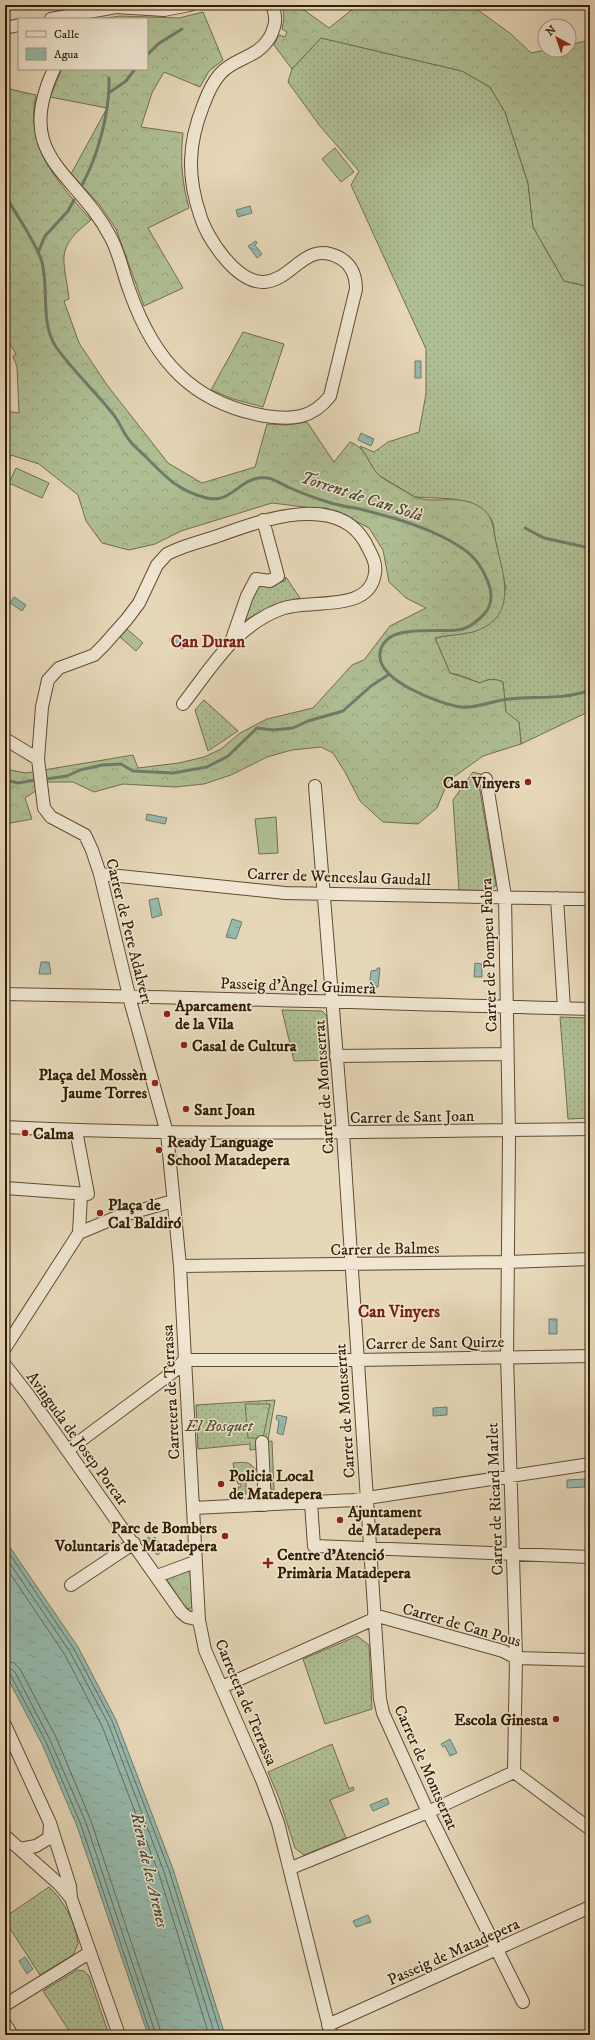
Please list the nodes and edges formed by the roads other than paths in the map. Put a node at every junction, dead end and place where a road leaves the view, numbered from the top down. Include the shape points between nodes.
1 (190, 5) edge
2 (272, 5) edge
3 (73, 17) edge
4 (62, 18) edge
5 (18, 25) edge
6 (5, 28) edge
7 (54, 70) edge
8 (263, 520) junction
9 (231, 642) junction
10 (183, 704) dead end
11 (5, 739) edge
12 (38, 759) junction
13 (486, 779) dead end
14 (315, 786) dead end
15 (100, 874) junction
16 (323, 893) junction
17 (505, 896) junction
18 (557, 898) junction
19 (590, 899) edge
20 (5, 994) edge
21 (130, 996) junction
22 (332, 1002) junction
23 (506, 1008) junction
24 (564, 1008) junction
25 (590, 1009) edge
26 (507, 1054) junction
27 (336, 1056) junction
28 (5, 1127) edge
29 (590, 1129) edge
30 (76, 1130) junction
31 (508, 1130) junction
32 (167, 1133) junction
33 (343, 1133) junction
34 (5, 1188) edge
35 (84, 1194) junction
36 (173, 1201) junction
37 (79, 1233) junction
38 (590, 1259) edge
39 (506, 1262) junction
40 (350, 1264) junction
41 (180, 1266) junction
42 (5, 1348) edge
43 (507, 1356) junction
44 (590, 1356) edge
45 (184, 1360) junction
46 (357, 1360) junction
47 (5, 1365) edge
48 (262, 1442) dead end
49 (68, 1450) junction
50 (590, 1464) edge
51 (509, 1476) junction
52 (365, 1498) junction
53 (311, 1503) junction
54 (265, 1505) junction
55 (193, 1508) junction
56 (134, 1543) junction
57 (369, 1550) junction
58 (512, 1555) junction
59 (590, 1557) edge
60 (195, 1562) junction
61 (157, 1576) junction
62 (71, 1585) dead end
63 (374, 1617) junction
64 (199, 1620) junction
65 (516, 1658) junction
66 (590, 1660) edge
67 (222, 1687) junction
68 (5, 1725) edge
69 (514, 1772) junction
70 (428, 1812) junction
71 (50, 1823) junction
72 (590, 1829) edge
73 (5, 1836) edge
74 (20, 1849) junction
75 (290, 1868) junction
76 (71, 1898) junction
77 (590, 1907) edge
78 (497, 1949) junction
79 (89, 1953) junction
80 (523, 2002) dead end
81 (5, 2005) edge
82 (5, 2024) edge
83 (330, 2030) edge
84 (12, 2035) edge
85 (119, 2035) edge

1 - 3 street via 164,10 116,7
2 - 7 street via 276,16 275,27 267,41 258,52 229,66 221,73 207,96 191,141 190,167 203,225 224,257 237,271 264,282 281,277 304,258 318,253 344,261 354,274 356,289 330,396 319,409 309,414 286,418 274,417 218,402 204,395 182,377 159,351 140,317 120,259 104,224 62,174 45,145 41,130 41,103
3 - 4 street
5 - 6 street
8 - 9 street via 278,576 270,581 256,579 247,596
8 - 9 street via 300,515 325,516 341,520 355,528 367,545 374,560 374,579 367,590 356,599 282,608 260,618
8 - 12 street, Carrer de Pere Adalvert via 166,554 157,565 135,608 104,645 94,655 67,664 53,672 48,680 42,707
9 - 10 street
11 - 12 street
12 - 15 street, Carrer de Pere Adalvert via 44,808 55,820 85,835
13 - 17 street, Carrer de Pompeu Fabra
14 - 16 street, Carrer de Montserrat
15 - 16 street, Carrer de Wenceslau Gaudall via 285,893
15 - 21 street, Carrer de Pere Adalvert
16 - 17 street, Carrer de Wenceslau Gaudall
16 - 22 street, Carrer de Montserrat
17 - 18 street, Carrer de Wenceslau Gaudall
17 - 23 street, Carrer de Pompeu Fabra
18 - 19 street, Carrer de Wenceslau Gaudall
18 - 24 street
20 - 21 street, Passeig d'Àngel Guimerà
21 - 22 street, Passeig d'Àngel Guimerà
21 - 32 street, Carrer de Pere Adalvert
22 - 23 street, Passeig d'Àngel Guimerà
22 - 27 street, Carrer de Montserrat
23 - 24 street, Passeig d'Àngel Guimerà
23 - 26 street, Carrer de Pompeu Fabra
24 - 25 street, Passeig d'Àngel Guimerà
26 - 27 street
26 - 31 street, Carrer de Pompeu Fabra
27 - 33 street, Carrer de Montserrat
28 - 30 street, Carrer de Sant Joan
29 - 31 street, Carrer de Sant Joan
30 - 32 street, Carrer de Sant Joan
30 - 35 street
31 - 33 street, Carrer de Sant Joan
31 - 39 street, Carrer de Ricard Marlet
32 - 33 street, Carrer de Sant Joan
32 - 36 street, Carretera de Terrassa
33 - 40 street, Carrer de Montserrat
34 - 35 street
35 - 37 street
36 - 37 street via 118,1217
36 - 41 street, Carretera de Terrassa
37 - 42 street
38 - 39 street, Carrer de Balmes
39 - 40 street, Carrer de Balmes
39 - 43 street, Carrer de Ricard Marlet
40 - 41 street, Carrer de Balmes
40 - 46 street, Carrer de Montserrat
41 - 45 street, Carretera de Terrassa
43 - 44 street, Carrer de Sant Quirze
43 - 46 street, Carrer de Sant Quirze
43 - 51 street, Carrer de Ricard Marlet
45 - 46 street, Carrer de Sant Quirze
45 - 49 street via 177,1368
45 - 55 street, Carretera de Terrassa
46 - 52 street, Carrer de Montserrat
47 - 49 street, Avinguda de Josep Porcar
48 - 54 street
49 - 56 street, Avinguda de Josep Porcar
50 - 51 street
51 - 52 street
51 - 58 street, Carrer de Ricard Marlet
52 - 53 street
52 - 57 street, Carrer de Montserrat
53 - 54 street
53 - 57 street via 314,1546
54 - 55 street
55 - 60 street, Carretera de Terrassa
56 - 61 street, Avinguda de Josep Porcar
56 - 62 street
57 - 58 street
57 - 63 street, Carrer de Montserrat
58 - 59 street
58 - 65 street, Carrer de Ricard Marlet
60 - 61 street
60 - 64 street, Carretera de Terrassa
61 - 64 street, Avinguda de Josep Porcar via 184,1615
63 - 65 street, Carrer de Can Pous via 503,1651
63 - 67 street
63 - 70 street, Carrer de Montserrat via 383,1713
64 - 67 street, Carretera de Terrassa via 203,1642
65 - 66 street, Carrer de Can Pous
65 - 69 street, Carrer de Ricard Marlet
67 - 75 street, Carretera de Terrassa via 268,1794
68 - 71 street
69 - 70 street
69 - 72 street
70 - 75 street
70 - 78 street, Carrer de Montserrat
71 - 74 street via 49,1838 36,1846
71 - 76 street via 70,1886
73 - 74 street
74 - 76 street
75 - 83 street, Carretera de Terrassa
76 - 79 street via 80,1919
77 - 78 street, Passeig de Matadepera
78 - 80 street, Carrer de Montserrat
78 - 83 street, Passeig de Matadepera
79 - 81 street
79 - 85 street
82 - 84 street

